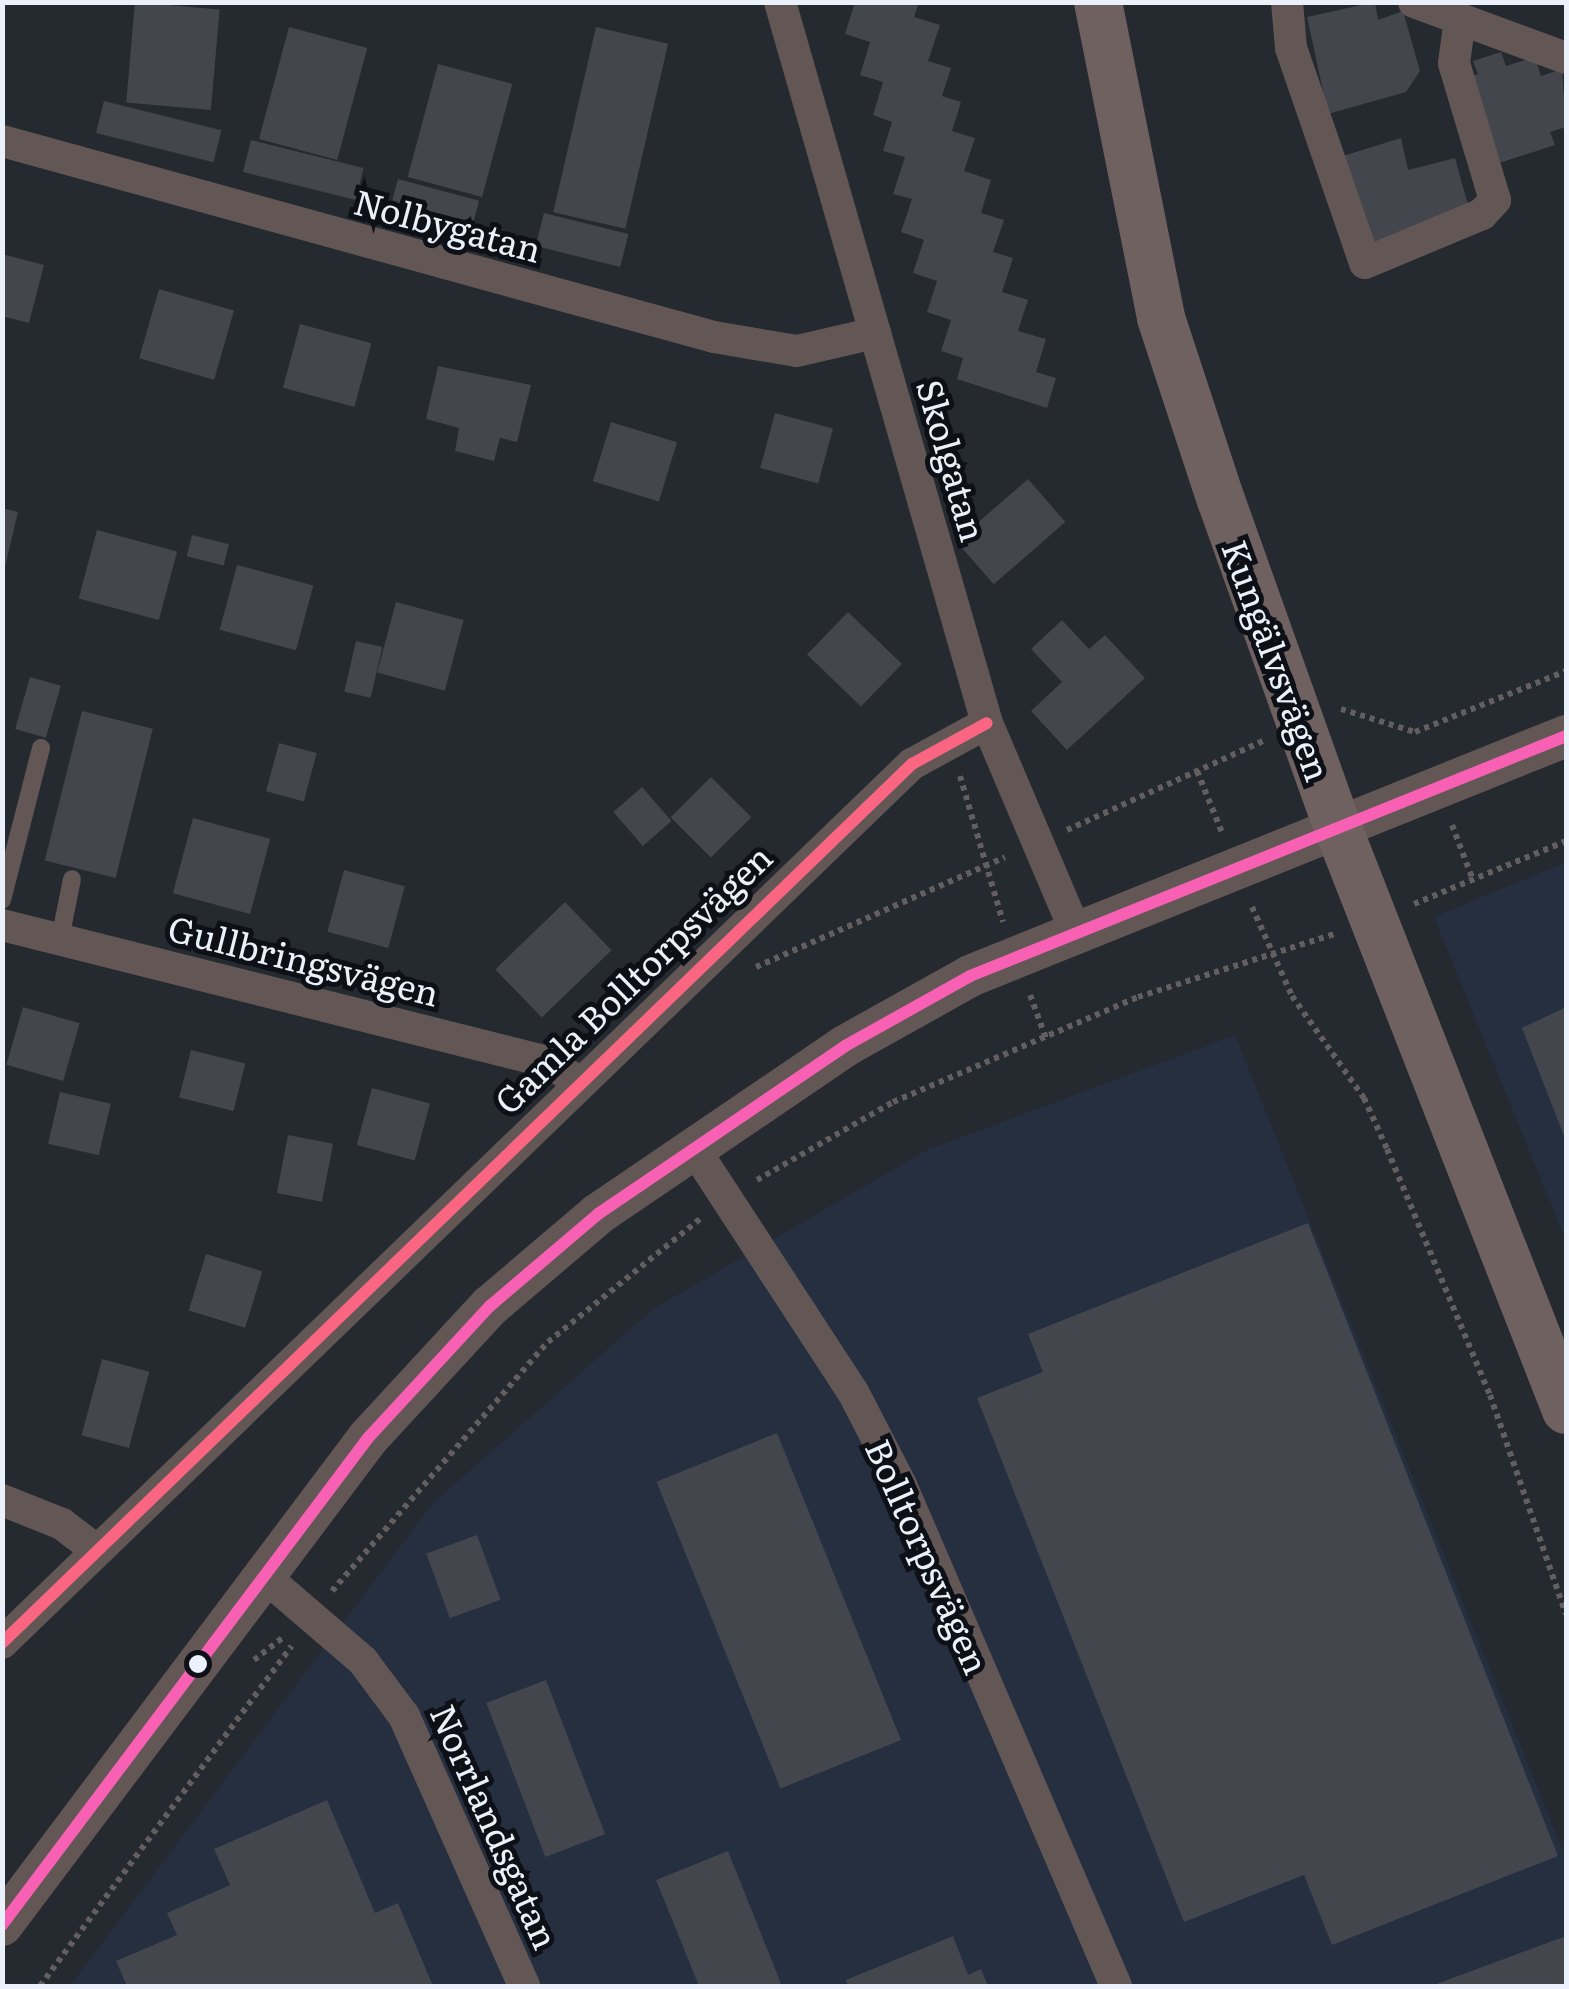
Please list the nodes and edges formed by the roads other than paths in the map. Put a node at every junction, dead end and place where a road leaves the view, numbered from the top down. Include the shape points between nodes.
1 (780, 2) edge
2 (1098, 2) edge
3 (1288, 2) edge
4 (1414, 2) edge
5 (1460, 20) junction
6 (1566, 58) edge
7 (2, 142) edge
8 (875, 333) junction
9 (987, 724) junction
10 (1566, 736) edge
11 (41, 748) dead end
12 (1338, 828) junction
13 (72, 879) dead end
14 (2, 900) edge
15 (2, 925) edge
16 (1076, 930) junction
17 (60, 939) junction
18 (580, 1084) junction
19 (696, 1150) junction
20 (1566, 1410) edge
21 (2, 1500) edge
22 (96, 1550) junction
23 (264, 1576) junction
24 (2, 1644) edge
25 (2, 1925) edge
26 (524, 1986) edge
27 (1116, 1986) edge

1 - 8 street, Skolgatan
2 - 12 main road, Kungälvsvägen via 1160,318
3 - 5 street via 1290,48 1364,263 1482,214 1495,200 1454,63
4 - 5 street
5 - 6 street
7 - 8 street, Nolbygatan via 714,337 797,351
8 - 9 street, Skolgatan
9 - 16 street, Skolgatan
9 - 18 street, Gamla Bolltorpsvägen via 912,764
10 - 12 street
11 - 14 lane
12 - 16 street
12 - 20 main road, Kungälvsvägen
13 - 17 lane
15 - 17 street, Gullbringsvägen
16 - 19 street via 913,1004
17 - 18 street, Gullbringsvägen via 552,1063
18 - 22 street, Gamla Bolltorpsvägen
19 - 23 street via 598,1214 476,1320 368,1438
19 - 27 street, Bolltorpsvägen via 844,1378 902,1485
21 - 22 street via 62,1524
22 - 24 street, Gamla Bolltorpsvägen
23 - 25 street
23 - 26 street, Norrlandsgatan via 364,1661 413,1732

